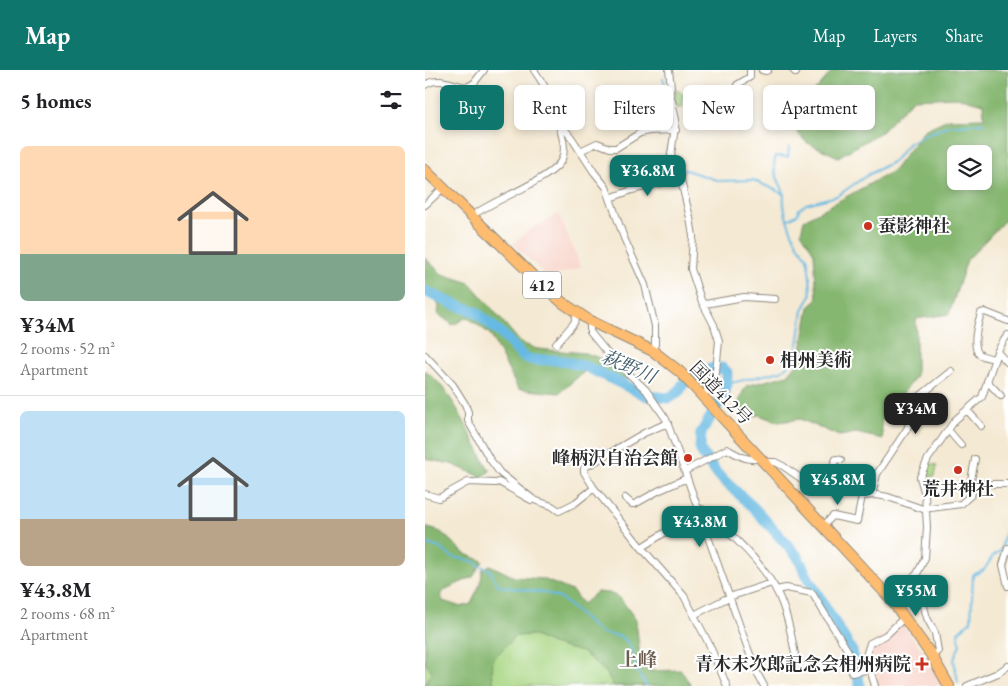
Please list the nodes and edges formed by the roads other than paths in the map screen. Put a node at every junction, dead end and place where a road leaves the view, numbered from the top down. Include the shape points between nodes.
1 (484, 70) edge
2 (534, 70) edge
3 (669, 70) edge
4 (749, 70) edge
5 (762, 70) edge
6 (768, 70) edge
7 (425, 85) edge
8 (544, 85) edge
9 (671, 85) edge
10 (737, 85) edge
11 (673, 106) edge
12 (561, 130) joint
13 (673, 130) junction
14 (580, 151) junction
15 (678, 172) junction
16 (427, 175) edge
17 (443, 188) junction
18 (611, 198) junction
19 (425, 204) edge
20 (472, 216) junction
21 (775, 299) dead end
22 (705, 304) junction
23 (577, 313) junction
24 (590, 321) junction
25 (1008, 321) edge
26 (1008, 335) edge
27 (557, 344) dead end
28 (653, 351) junction
29 (425, 356) edge
30 (996, 356) junction
31 (1008, 363) edge
32 (951, 370) dead end
33 (987, 381) junction
34 (1001, 396) dead end
35 (706, 399) junction
36 (967, 410) junction
37 (668, 423) junction
38 (981, 426) dead end
39 (948, 430) junction
40 (961, 445) dead end
41 (836, 459) dead end
42 (975, 459) dead end
43 (763, 460) junction
44 (685, 471) junction
45 (687, 478) junction
46 (1008, 484) edge
47 (594, 488) junction
48 (826, 488) junction
49 (425, 494) edge
50 (872, 495) junction
51 (862, 496) junction
52 (969, 497) junction
53 (625, 498) dead end
54 (535, 500) junction
55 (926, 508) junction
56 (699, 510) junction
57 (824, 526) junction
58 (642, 547) junction
59 (1008, 548) edge
60 (909, 581) junction
61 (772, 584) junction
62 (1008, 586) edge
63 (776, 590) junction
64 (729, 597) junction
65 (890, 598) junction
66 (694, 615) junction
67 (905, 617) junction
68 (795, 654) dead end
69 (932, 656) junction
70 (1008, 666) edge
71 (869, 669) junction
72 (727, 686) edge
73 (764, 686) edge
74 (875, 686) edge
75 (949, 686) edge
76 (967, 686) edge

1 - 7 street via 467,87 441,80
2 - 8 street
3 - 9 street
4 - 10 street via 750,77
5 - 6 street
11 - 13 street via 676,120
12 - 14 street via 566,131
12 - 20 street via 564,150 558,166
13 - 14 street via 640,133 616,148 597,143
13 - 15 street via 671,155
14 - 18 street
15 - 18 street
15 - 22 street via 693,236 691,268
16 - 17 highway, 国道412号 / 412
17 - 19 street
17 - 20 highway, 国道412号 / 412
18 - 28 street via 614,214 648,294 655,326
20 - 23 highway, 国道412号 / 412 via 538,281
21 - 22 street via 743,297
22 - 35 street via 719,341 716,376
23 - 24 highway, 国道412号 / 412
23 - 27 street via 574,323
24 - 28 highway, 国道412号 / 412
24 - 37 street via 590,332 608,354 647,390
25 - 30 street via 981,313 975,333 978,352
26 - 30 street
28 - 35 highway, 国道412号 / 412 via 680,372
29 - 54 street via 453,385 465,404 468,422 495,466
30 - 31 street
30 - 33 street
32 - 50 street via 920,396 907,429 877,474
33 - 34 street
33 - 36 street via 982,397
35 - 43 highway, 国道412号 / 412
36 - 38 street
36 - 39 street
37 - 44 street
37 - 47 street via 644,433 585,468 584,472
39 - 40 street
39 - 55 street via 919,477
41 - 48 street
42 - 52 street
43 - 44 street via 746,459 727,449
43 - 48 street via 775,462 806,482
43 - 57 highway, 国道412号 / 412
44 - 45 street
45 - 53 street via 635,504
45 - 56 street
46 - 52 street via 976,484
47 - 54 street via 562,511
47 - 58 street
48 - 51 street
49 - 54 street via 439,498 468,482 499,482 527,499
50 - 51 street
50 - 55 street
51 - 57 street via 857,520 833,516
52 - 55 street via 961,504
55 - 60 street via 925,558 917,574
56 - 58 street
56 - 61 street via 702,509 736,539
56 - 64 street
57 - 65 highway, 国道412号 / 412
58 - 66 street via 684,596
59 - 62 street via 1003,565
60 - 65 street
60 - 69 street via 921,595 935,633 937,651
61 - 63 street
61 - 64 street
63 - 68 street via 788,619
63 - 71 street via 786,588 812,593 848,651 852,673
64 - 66 street
64 - 73 street
65 - 67 highway, 国道412号 / 412
66 - 72 street
67 - 69 highway, 国道412号 / 412
67 - 71 street via 886,635 870,643 866,656
69 - 75 highway, 国道412号 / 412
70 - 76 street
71 - 74 street

